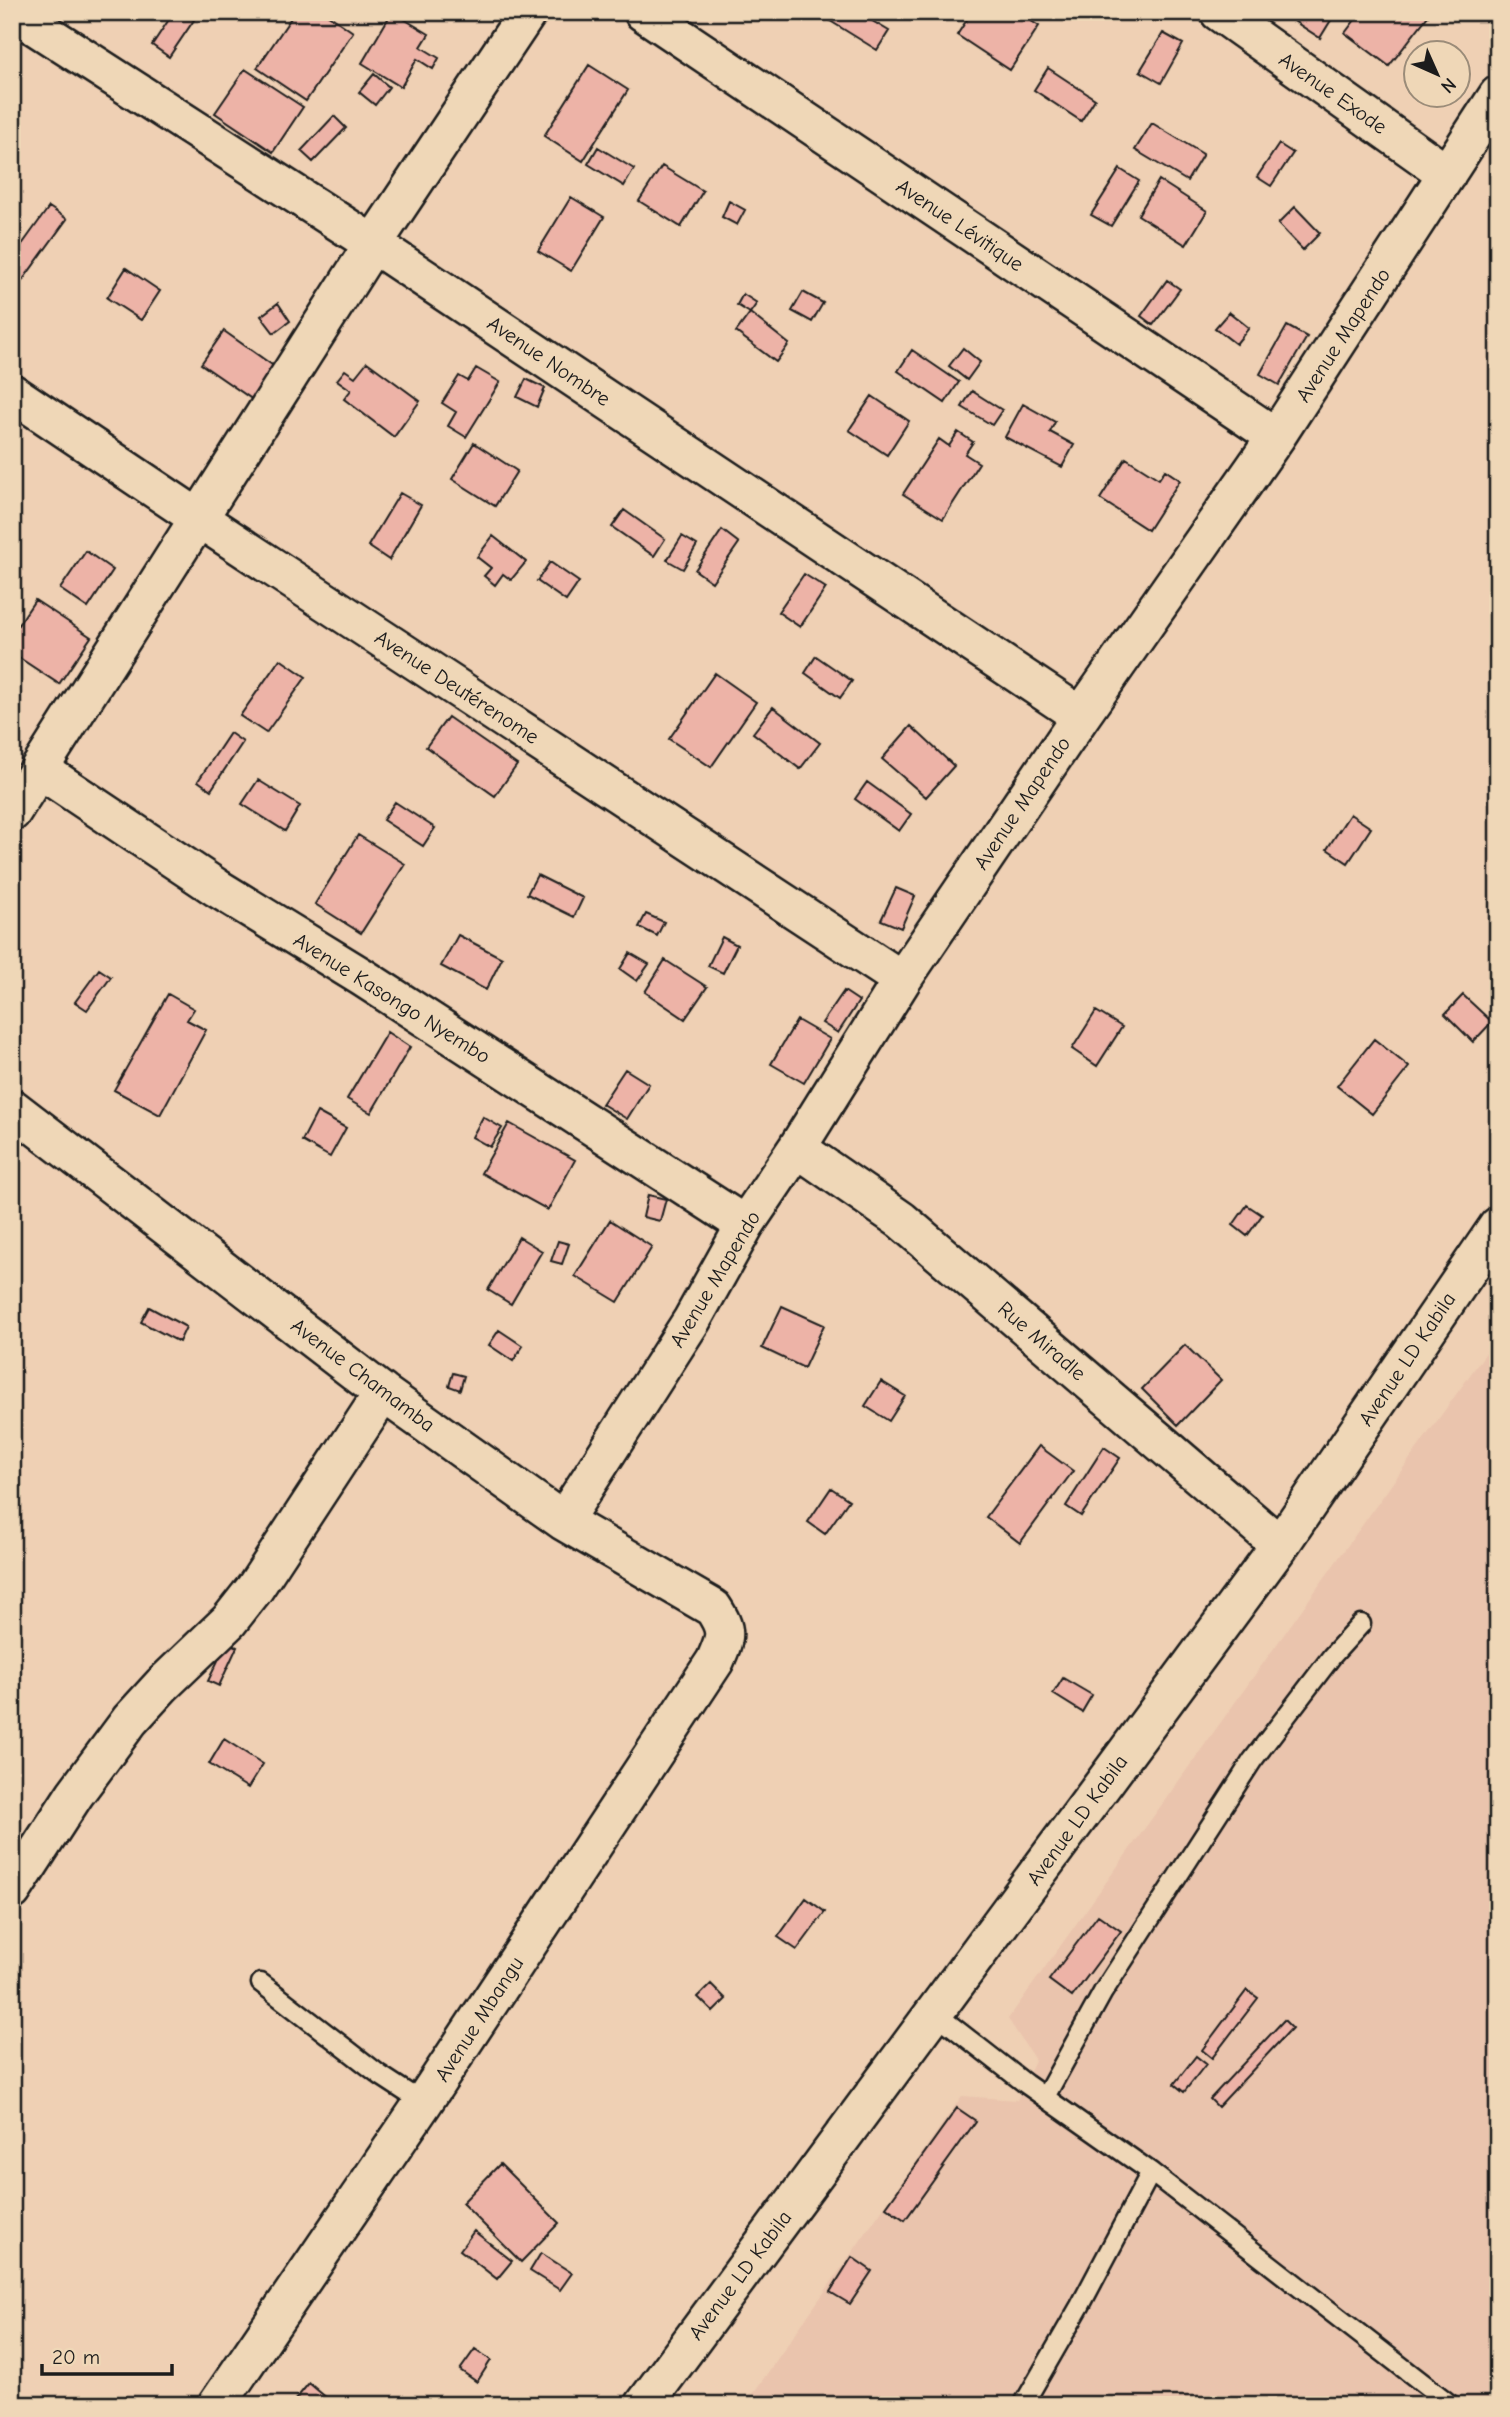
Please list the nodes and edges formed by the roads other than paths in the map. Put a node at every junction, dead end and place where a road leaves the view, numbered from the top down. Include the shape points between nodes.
1 (13, 12) edge
2 (527, 12) edge
3 (643, 12) edge
4 (1219, 12) edge
5 (1498, 95) edge
6 (1447, 174) junction
7 (373, 244) junction
8 (12, 393) edge
9 (1276, 438) junction
10 (198, 518) junction
11 (1081, 716) junction
12 (39, 769) junction
13 (14, 805) edge
14 (902, 980) junction
15 (16, 1118) edge
16 (797, 1148) junction
17 (745, 1226) junction
18 (1498, 1226) edge
19 (383, 1393) junction
20 (563, 1521) junction
21 (1280, 1545) junction
22 (1361, 1624) dead end
23 (723, 1625) joint
24 (12, 1891) edge
25 (261, 1983) dead end
26 (935, 2013) junction
27 (1045, 2097) junction
28 (423, 2104) junction
29 (1151, 2172) junction
30 (217, 2405) edge
31 (644, 2405) edge
32 (1023, 2405) edge
33 (1451, 2405) edge

1 - 7 street, Avenue Nombre
2 - 7 street
3 - 9 street, Avenue Lévitique
4 - 6 street, Avenue Exode
5 - 6 street, Avenue Mapendo
6 - 9 street, Avenue Mapendo
7 - 10 street
7 - 11 street, Avenue Nombre
8 - 10 street, Avenue Deutérenome
9 - 11 street, Avenue Mapendo
10 - 12 street
10 - 14 street, Avenue Deutérenome
11 - 14 street, Avenue Mapendo
12 - 13 street
12 - 17 street, Avenue Kasongo Nyembo
14 - 16 street, Avenue Mapendo
15 - 19 street, Avenue Chamamba
16 - 17 street, Avenue Mapendo
16 - 21 street, Rue Miradle via 901,1220
17 - 20 street, Avenue Mapendo via 692,1320
18 - 21 street, Avenue LD Kabila
19 - 20 street, Avenue Chamamba
19 - 24 street via 255,1588 229,1621 130,1720
20 - 23 street, Avenue Chamamba via 713,1608
21 - 26 street, Avenue LD Kabila
22 - 27 lane via 1252,1761 1103,1992
23 - 28 street, Avenue Mbangu via 724,1642 715,1661
25 - 28 lane
26 - 27 lane
26 - 31 street, Avenue LD Kabila
27 - 29 lane
28 - 30 street, Avenue Mbangu
29 - 32 lane
29 - 33 lane

